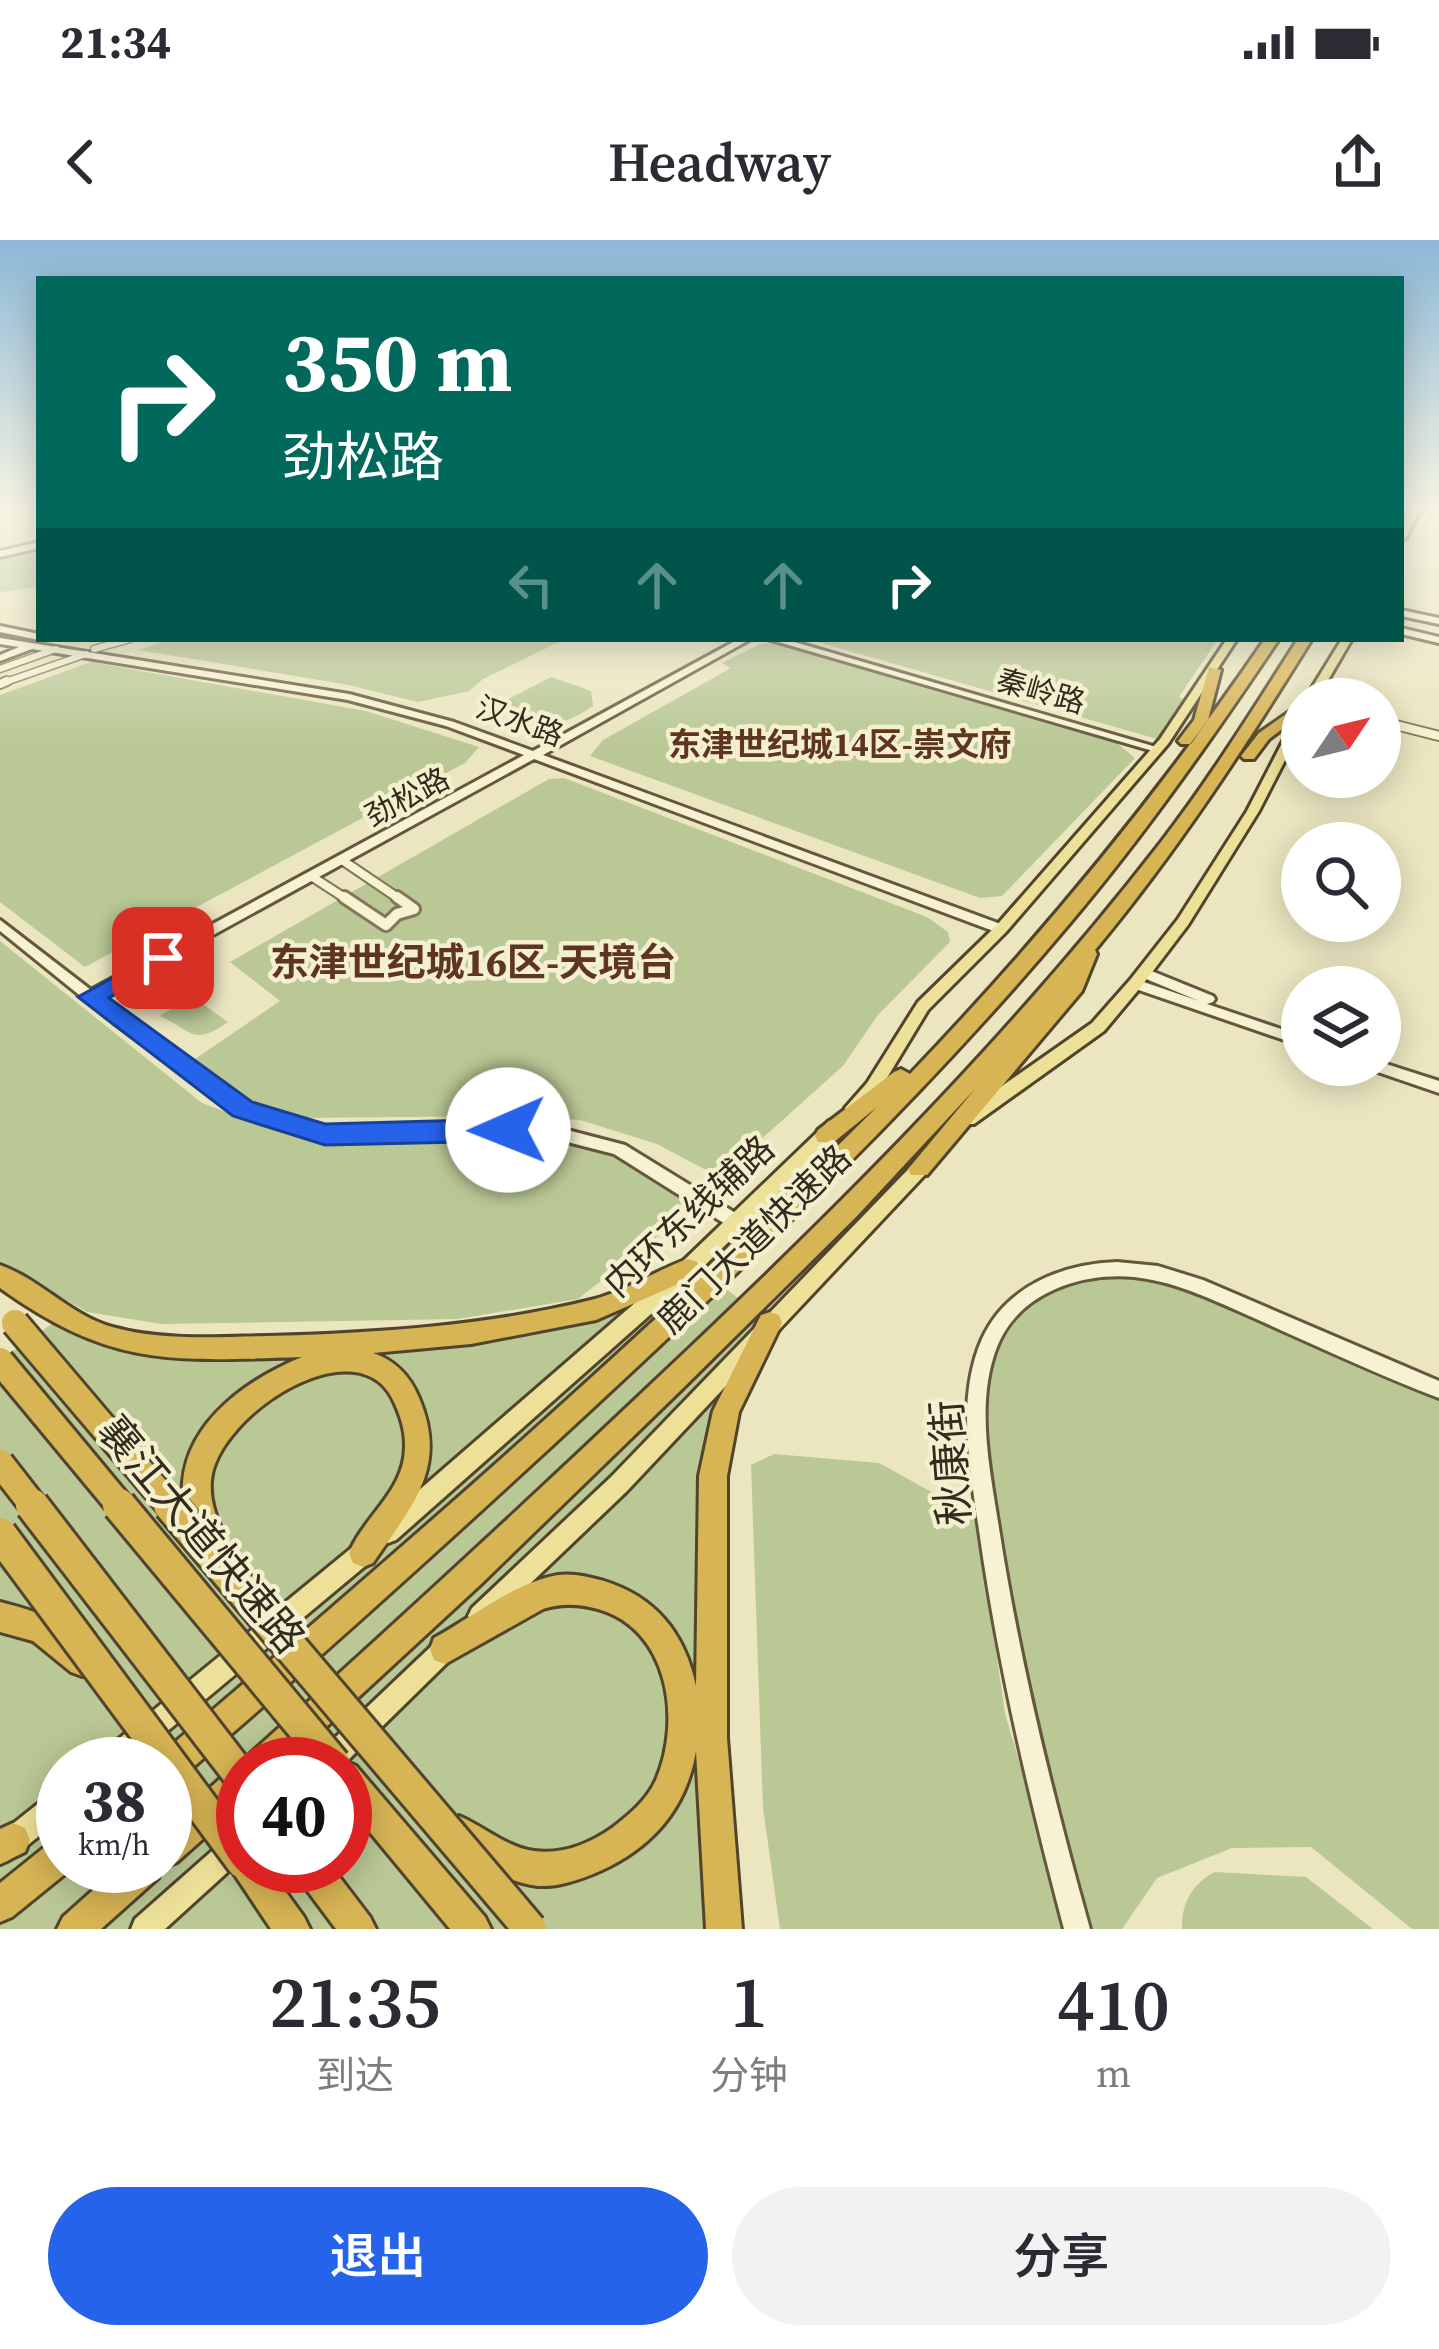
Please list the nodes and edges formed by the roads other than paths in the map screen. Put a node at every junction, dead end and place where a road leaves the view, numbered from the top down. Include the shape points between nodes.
1 (1404, 622) edge
2 (1404, 622) edge
3 (0, 629) edge
4 (1439, 630) edge
5 (36, 638) edge
6 (36, 641) edge
7 (39, 642) edge
8 (41, 642) edge
9 (55, 642) edge
10 (741, 642) edge
11 (784, 642) edge
12 (817, 642) edge
13 (1230, 642) edge
14 (1270, 642) edge
15 (1303, 642) edge
16 (1345, 642) edge
17 (0, 645) edge
18 (88, 648) edge
19 (0, 658) edge
20 (0, 669) edge
21 (1214, 670) junction
22 (1324, 678) edge
23 (0, 685) edge
24 (1281, 725) edge
25 (1401, 726) edge
26 (1439, 736) edge
27 (1160, 745) junction
28 (540, 753) junction
29 (1281, 754) edge
30 (1187, 820) junction
31 (1140, 824) junction
32 (342, 860) junction
33 (311, 876) junction
34 (0, 924) edge
35 (1004, 925) junction
36 (1095, 934) junction
37 (1140, 978) junction
38 (1008, 980) junction
39 (90, 997) junction
40 (1281, 1023) edge
41 (1281, 1033) edge
42 (1401, 1063) edge
43 (1401, 1074) edge
44 (1439, 1076) edge
45 (1439, 1087) edge
46 (826, 1136) junction
47 (919, 1169) junction
48 (736, 1222) junction
49 (688, 1269) junction
50 (0, 1275) edge
51 (8, 1314) edge
52 (770, 1323) junction
53 (0, 1361) edge
54 (1439, 1390) edge
55 (0, 1463) edge
56 (0, 1534) edge
57 (363, 1553) junction
58 (232, 1582) junction
59 (0, 1617) edge
60 (445, 1649) junction
61 (115, 1687) junction
62 (141, 1737) edge
63 (292, 1737) edge
64 (308, 1737) edge
65 (357, 1737) edge
66 (216, 1745) edge
67 (192, 1748) edge
68 (216, 1804) edge
69 (372, 1809) edge
70 (438, 1820) junction
71 (36, 1821) edge
72 (192, 1826) edge
73 (216, 1826) edge
74 (4, 1846) edge
75 (216, 1865) edge
76 (36, 1876) edge
77 (116, 1893) edge
78 (265, 1893) edge
79 (331, 1893) edge
80 (0, 1905) edge
81 (75, 1929) edge
82 (145, 1929) edge
83 (292, 1929) edge
84 (358, 1929) edge
85 (472, 1929) edge
86 (530, 1929) edge
87 (724, 1929) edge
88 (1077, 1929) edge

1 - 4 street
2 - 4 street
3 - 5 street, 汉水路
6 - 17 street, 汉水路
7 - 19 street
8 - 20 street
9 - 18 street, 汉水路
10 - 28 street, 劲松路
11 - 27 street, 秦岭路
12 - 27 street, 秦岭路
13 - 21 main road, 内环东线辅路
14 - 31 highway, 鹿门大道快速路
15 - 30 highway, 鹿门大道快速路
16 - 22 main road
18 - 23 street
18 - 28 street, 汉水路 via 349,697
21 - 27 main road, 内环东线辅路
21 - 31 highway via 1201,720 1151,789
24 - 30 highway via 1216,801
25 - 26 street
27 - 35 main road, 内环东线辅路
28 - 32 street, 劲松路
28 - 35 street, 汉水路
29 - 37 main road via 1183,922
30 - 36 highway, 鹿门大道快速路
31 - 38 highway, 鹿门大道快速路
32 - 33 street, 劲松路
32 - 33 street via 414,909 386,925
33 - 39 street, 劲松路
34 - 39 street
35 - 46 main road, 内环东线辅路 via 923,1006 872,1087
36 - 47 highway via 1075,986
36 - 63 highway, 鹿门大道快速路 via 838,1222
37 - 40 street
37 - 41 street
37 - 47 main road via 1098,1027 970,1117
38 - 46 highway
38 - 67 highway, 鹿门大道快速路 via 706,1288
39 - 48 street via 242,1109 325,1134 548,1131 619,1149
42 - 44 street
43 - 45 street
46 - 48 main road, 内环东线辅路
47 - 52 main road
48 - 49 main road, 内环东线辅路
49 - 50 highway via 600,1308 511,1326 416,1340 231,1348 109,1337
49 - 57 main road, 内环东线辅路
51 - 58 highway, bridge
52 - 60 main road via 619,1484
52 - 87 highway via 726,1411 713,1476 711,1738
53 - 64 highway, 襄江大道快速路, bridge
54 - 88 street, 秋康街 via 1186,1280 1118,1269 1064,1276 1014,1304 991,1339 976,1430 1026,1749
55 - 66 highway, bridge
56 - 61 highway, bridge
57 - 58 highway, bridge via 411,1482 420,1443 411,1396 384,1368 344,1359 298,1368 248,1397 206,1447 196,1477 203,1523
57 - 62 main road, 内环东线辅路
58 - 70 highway, bridge
59 - 61 highway, bridge via 41,1628
60 - 65 main road
60 - 70 highway via 553,1590 588,1591 622,1602 657,1629 685,1706 668,1794 621,1845 591,1860 543,1870 500,1858
61 - 73 highway, bridge
68 - 72 highway
69 - 85 highway
70 - 86 highway, bridge
71 - 74 main road
75 - 82 main road
76 - 80 highway
77 - 81 highway
78 - 83 highway
79 - 84 highway

